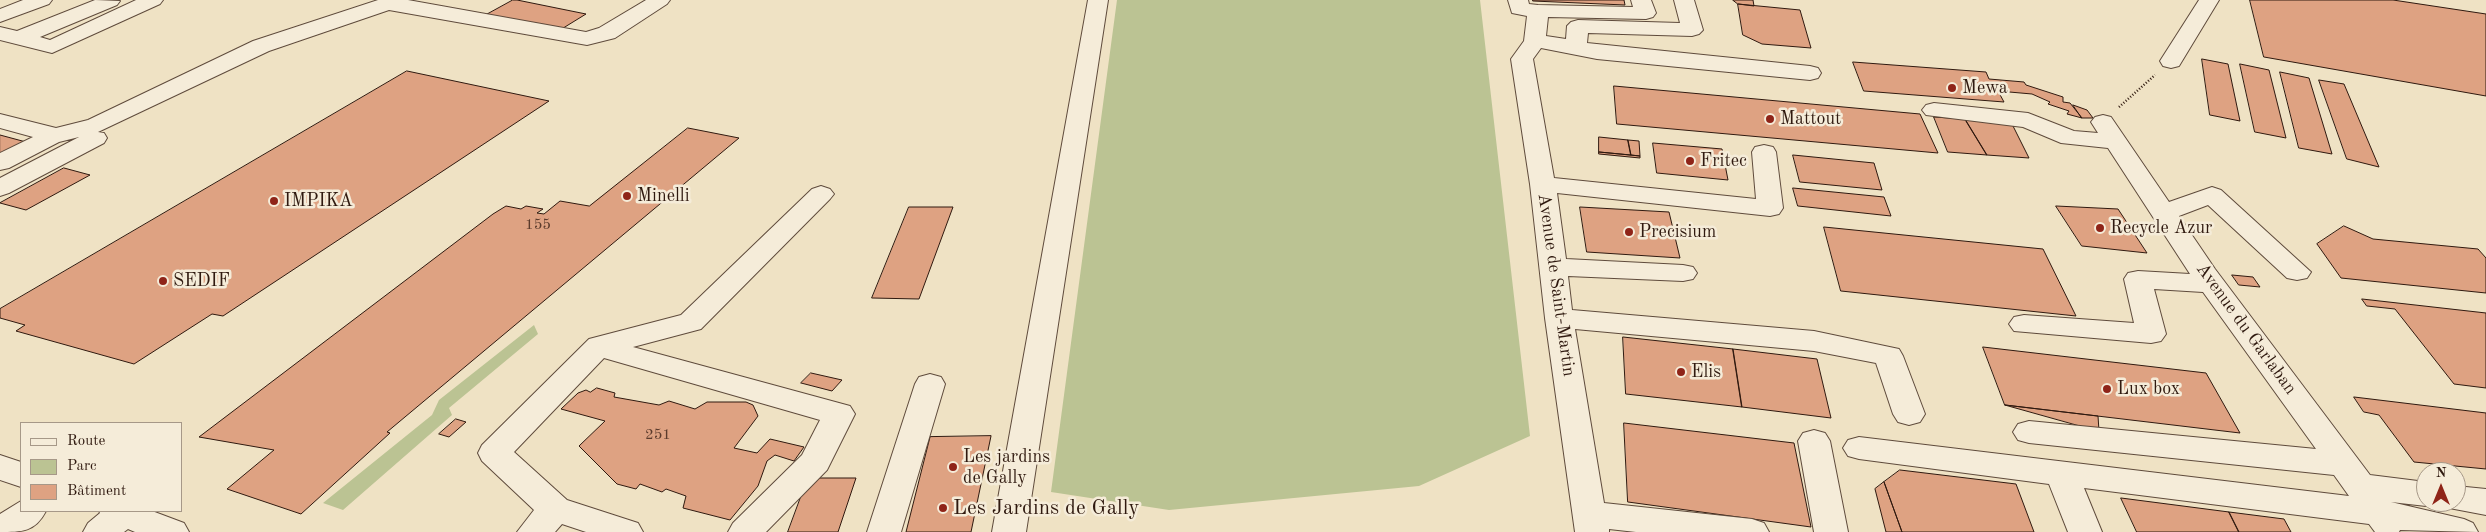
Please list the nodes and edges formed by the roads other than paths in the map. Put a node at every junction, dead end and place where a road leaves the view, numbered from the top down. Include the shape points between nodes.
1 (42, 0) edge
2 (111, 0) edge
3 (153, 0) edge
4 (660, 0) edge
5 (1098, 0) edge
6 (1518, 0) edge
7 (1641, 0) edge
8 (1684, 0) edge
9 (2209, 0) edge
10 (394, 2) edge
11 (1538, 11) junction
12 (0, 16) edge
13 (10, 35) edge
14 (1535, 41) junction
15 (1576, 47) junction
16 (2171, 61) road end
17 (1810, 73) dead end
18 (1934, 110) dead end
19 (0, 121) edge
20 (51, 137) junction
21 (95, 138) dead end
22 (1764, 152) dead end
23 (0, 163) edge
24 (1543, 184) junction
25 (0, 188) edge
26 (821, 194) dead end
27 (2164, 213) junction
28 (1552, 267) junction
29 (2297, 272) dead end
30 (1683, 273) dead end
31 (2212, 284) junction
32 (1559, 318) junction
33 (2024, 324) dead end
34 (599, 346) junction
35 (930, 384) dead end
36 (1909, 414) dead end
37 (2029, 432) dead end
38 (1814, 441) dead end
39 (1859, 448) dead end
40 (0, 467) edge
41 (2061, 473) junction
42 (20, 475) edge
43 (2352, 475) junction
44 (2416, 491) edge
45 (2466, 499) edge
46 (2486, 502) edge
47 (28, 512) edge
48 (113, 519) edge
49 (545, 520) edge
50 (1591, 523) edge
51 (2387, 523) edge
52 (1, 532) edge
53 (172, 532) edge
54 (626, 532) edge
55 (746, 532) edge
56 (884, 532) edge
57 (1009, 532) edge
58 (1752, 532) edge
59 (1831, 532) edge
60 (2085, 532) edge
61 (2461, 532) edge

1 - 12 street
2 - 13 street
3 - 13 street via 52,47
4 - 10 street via 607,33 587,39
5 - 57 street
6 - 11 street via 1519,9
7 - 11 street via 1646,13
8 - 15 street via 1692,30 1578,26
9 - 16 street
10 - 20 street via 261,46 96,125
11 - 14 street
14 - 15 street
14 - 24 street, Avenue de Saint-Martin via 1522,59
15 - 17 street via 1596,52
18 - 27 street, Avenue du Garlaban via 2028,120 2070,138 2109,132
19 - 20 street via 47,133
20 - 23 street
21 - 25 street
22 - 24 street via 1770,208
24 - 28 street, Avenue de Saint-Martin
26 - 34 street via 691,322
27 - 29 street via 2212,195
27 - 31 street, Avenue du Garlaban
28 - 30 street
28 - 32 street, Avenue de Saint-Martin
31 - 33 street via 2138,280 2151,334
31 - 43 street, Avenue du Garlaban
32 - 36 street via 1814,341 1888,356
32 - 50 street, Avenue de Saint-Martin
34 - 49 street via 494,453
34 - 55 street via 839,414 815,462
35 - 56 street
37 - 43 street
38 - 59 street
39 - 41 street
40 - 42 street
41 - 51 street
41 - 60 street
43 - 44 street
43 - 51 street, Avenue du Garlaban
45 - 46 street
47 - 52 street
48 - 53 street
49 - 54 street
50 - 58 street
51 - 61 street via 2452,528

